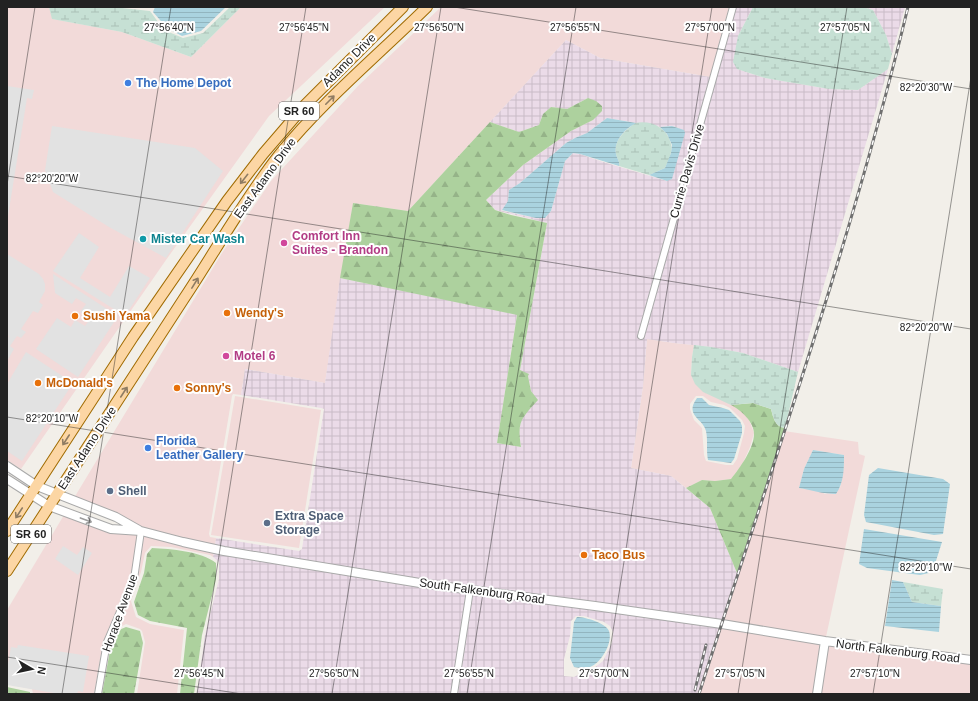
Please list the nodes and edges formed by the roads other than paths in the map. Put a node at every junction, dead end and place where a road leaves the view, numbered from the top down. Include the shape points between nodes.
1 (403, 7) edge
2 (427, 7) edge
3 (733, 7) edge
4 (378, 31) junction
5 (306, 104) junction
6 (316, 114) junction
7 (257, 185) junction
8 (208, 227) joint
9 (641, 336) dead end
10 (7, 466) edge
11 (7, 479) edge
12 (37, 486) junction
13 (31, 495) junction
14 (56, 495) junction
15 (49, 506) junction
16 (7, 531) edge
17 (141, 531) junction
18 (7, 571) edge
19 (470, 590) junction
20 (825, 642) junction
21 (971, 660) edge
22 (98, 694) edge
23 (454, 694) edge
24 (817, 694) edge

1 - 4 main road, Adamo Drive / SR 60
6 -> 2 main road, East Adamo Drive / SR 60
3 - 9 street, Currie Davis Drive
4 - 5 main road, Adamo Drive / SR 60
4 - 6 main road via 375,42 317,102 314,110
5 - 7 main road via 302,116 259,169 256,176
5 -> 8 main road, Adamo Drive / SR 60 via 263,154
6 - 7 main road, East Adamo Drive / SR 60
14 -> 7 main road, East Adamo Drive / SR 60
8 -> 12 main road, East Adamo Drive / SR 60
10 - 12 street, South Falkenburg Road
11 - 13 street, South Falkenburg Road
12 - 13 main road, SR 60
12 - 14 street, South Falkenburg Road
13 - 15 street, South Falkenburg Road
13 -> 16 main road, SR 60
14 - 15 main road, SR 60
14 - 17 street, South Falkenburg Road via 116,517
15 -> 17 street, South Falkenburg Road via 111,529
15 - 18 main road, SR 60
17 - 19 street, South Falkenburg Road via 253,556
17 - 22 street, Horace Avenue via 134,578 107,642
19 - 20 street, South Falkenburg Road via 722,624
19 - 23 street
20 - 21 street, North Falkenburg Road
20 - 24 street

